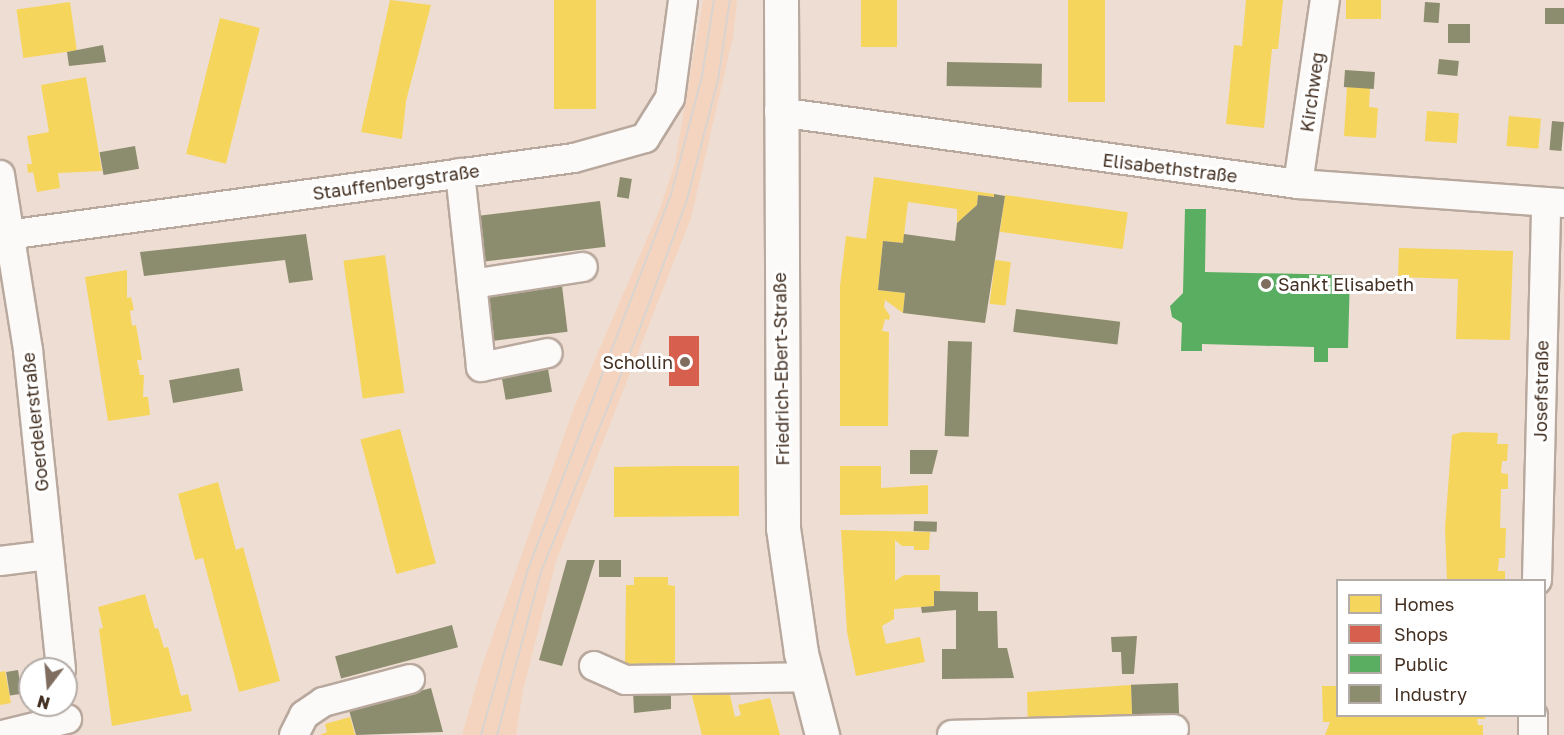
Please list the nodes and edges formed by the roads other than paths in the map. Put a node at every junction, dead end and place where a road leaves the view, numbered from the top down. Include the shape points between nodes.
1 (683, 0) edge
2 (781, 0) edge
3 (1325, 0) edge
4 (779, 112) junction
5 (460, 173) junction
6 (0, 175) edge
7 (1298, 184) junction
8 (1555, 203) edge
9 (4, 235) edge
10 (583, 267) dead end
11 (472, 284) junction
12 (548, 353) dead end
13 (48, 555) junction
14 (0, 561) edge
15 (1537, 579) edge
16 (61, 657) edge
17 (594, 666) dead end
18 (806, 676) junction
19 (410, 679) dead end
20 (1533, 717) edge
21 (67, 720) edge
22 (1174, 729) dead end
23 (2, 735) edge
24 (294, 735) edge
25 (822, 735) edge
26 (952, 735) edge
27 (1533, 735) edge

1 - 5 street, Stauffenbergstraße via 670,98 645,138 574,158
2 - 4 main road, Friedrich-Ebert-Straße
3 - 7 street, Kirchweg
4 - 7 street, Elisabethstraße
4 - 18 main road, Friedrich-Ebert-Straße via 783,528
5 - 9 street, Stauffenbergstraße
5 - 11 street
6 - 9 street, Goerdelerstraße
7 - 8 street, Elisabethstraße
8 - 15 street, Josefstraße
9 - 13 street, Goerdelerstraße via 28,350
10 - 11 street
11 - 12 street via 481,367
13 - 14 street
13 - 16 street, Goerdelerstraße
17 - 18 street via 625,680
18 - 25 main road, Friedrich-Ebert-Straße
19 - 24 street via 323,702 304,715
20 - 27 street
21 - 23 street
22 - 26 street

